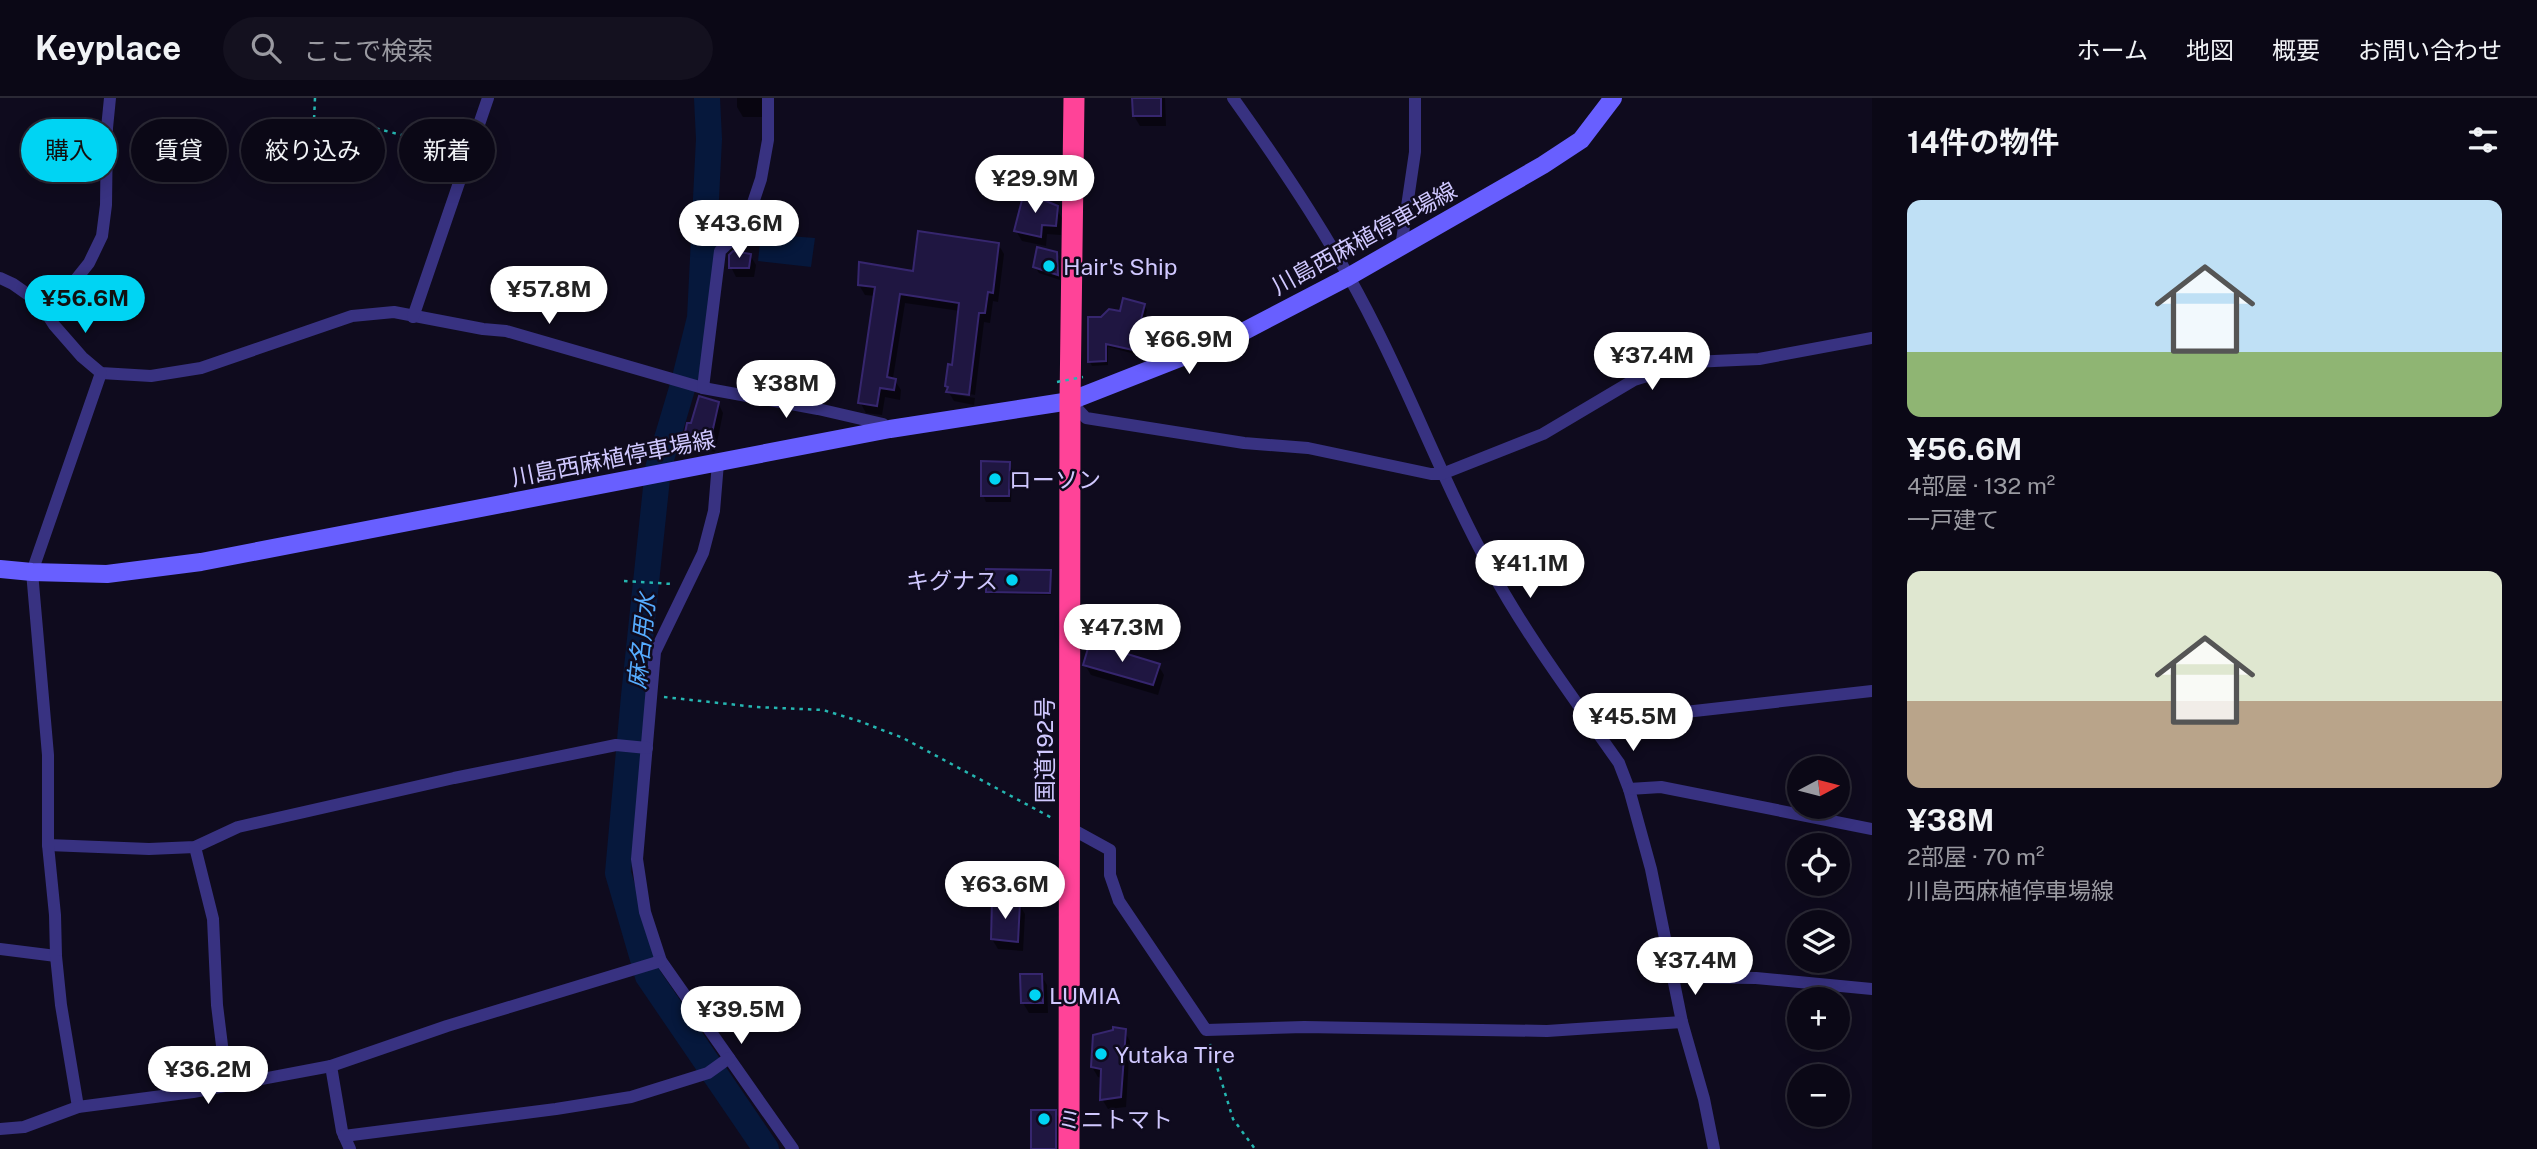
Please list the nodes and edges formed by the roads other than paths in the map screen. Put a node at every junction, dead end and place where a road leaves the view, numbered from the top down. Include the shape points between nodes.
1 (110, 98) edge
2 (488, 98) edge
3 (768, 98) edge
4 (1074, 98) edge
5 (1233, 98) edge
6 (1415, 98) edge
7 (1609, 101) edge
8 (1401, 247) junction
9 (1348, 277) junction
10 (0, 278) edge
11 (49, 313) junction
12 (413, 317) junction
13 (1872, 338) edge
14 (101, 373) junction
15 (700, 387) junction
16 (1070, 401) junction
17 (890, 429) junction
18 (718, 463) junction
19 (1443, 474) junction
20 (0, 569) edge
21 (32, 572) junction
22 (1872, 691) edge
23 (1601, 736) junction
24 (647, 748) junction
25 (1629, 789) junction
26 (1070, 828) junction
27 (1872, 829) edge
28 (48, 845) junction
29 (195, 847) junction
30 (0, 949) edge
31 (56, 956) junction
32 (661, 961) junction
33 (1674, 977) junction
34 (1872, 989) edge
35 (1682, 1022) junction
36 (727, 1060) junction
37 (331, 1066) junction
38 (227, 1086) junction
39 (78, 1107) junction
40 (0, 1129) edge
41 (344, 1136) junction
42 (350, 1149) edge
43 (793, 1149) edge
44 (1069, 1149) edge
45 (1714, 1149) edge

1 - 11 street via 102,236 89,263
2 - 12 street
3 - 15 street via 768,140 761,179 745,227 720,251
4 - 16 highway, 国道192号
5 - 9 street
6 - 8 street via 1415,152
7 - 8 main road, 川島西麻植停車場線 via 1581,140
8 - 9 main road, 川島西麻植停車場線
9 - 16 main road, 川島西麻植停車場線 via 1233,337
9 - 19 street via 1377,328
10 - 11 street
11 - 14 street via 54,325
12 - 14 street via 394,312 352,316 201,368 151,376
12 - 15 street via 506,331
13 - 19 street via 1759,359 1692,362 1633,380 1543,434
14 - 21 street
15 - 17 street via 818,409
16 - 17 main road, 川島西麻植停車場線
16 - 19 street via 1086,418 1244,443 1308,448
16 - 26 highway, 国道192号
17 - 18 main road, 川島西麻植停車場線
18 - 21 main road, 川島西麻植停車場線 via 201,562 107,574
18 - 24 street via 714,512 703,553 655,652
19 - 23 street via 1492,572
20 - 21 main road, 川島西麻植停車場線
21 - 28 street via 48,755
22 - 23 street via 1623,719
23 - 25 street
24 - 29 street via 616,745 454,778 238,827
24 - 32 street via 636,859 645,912
25 - 27 street via 1661,788
25 - 33 street
26 - 35 street via 1110,850 1110,875 1119,901 1206,1030 1547,1031
26 - 44 highway, 国道192号
28 - 29 street
28 - 31 street
29 - 38 street via 213,919
30 - 31 street
31 - 39 street
32 - 36 street
32 - 37 street
33 - 34 street via 1756,978
33 - 35 street
35 - 45 street
36 - 41 street via 708,1073 631,1097
36 - 43 street
37 - 38 street
37 - 41 street
38 - 39 street
39 - 40 street via 24,1126
41 - 42 street

